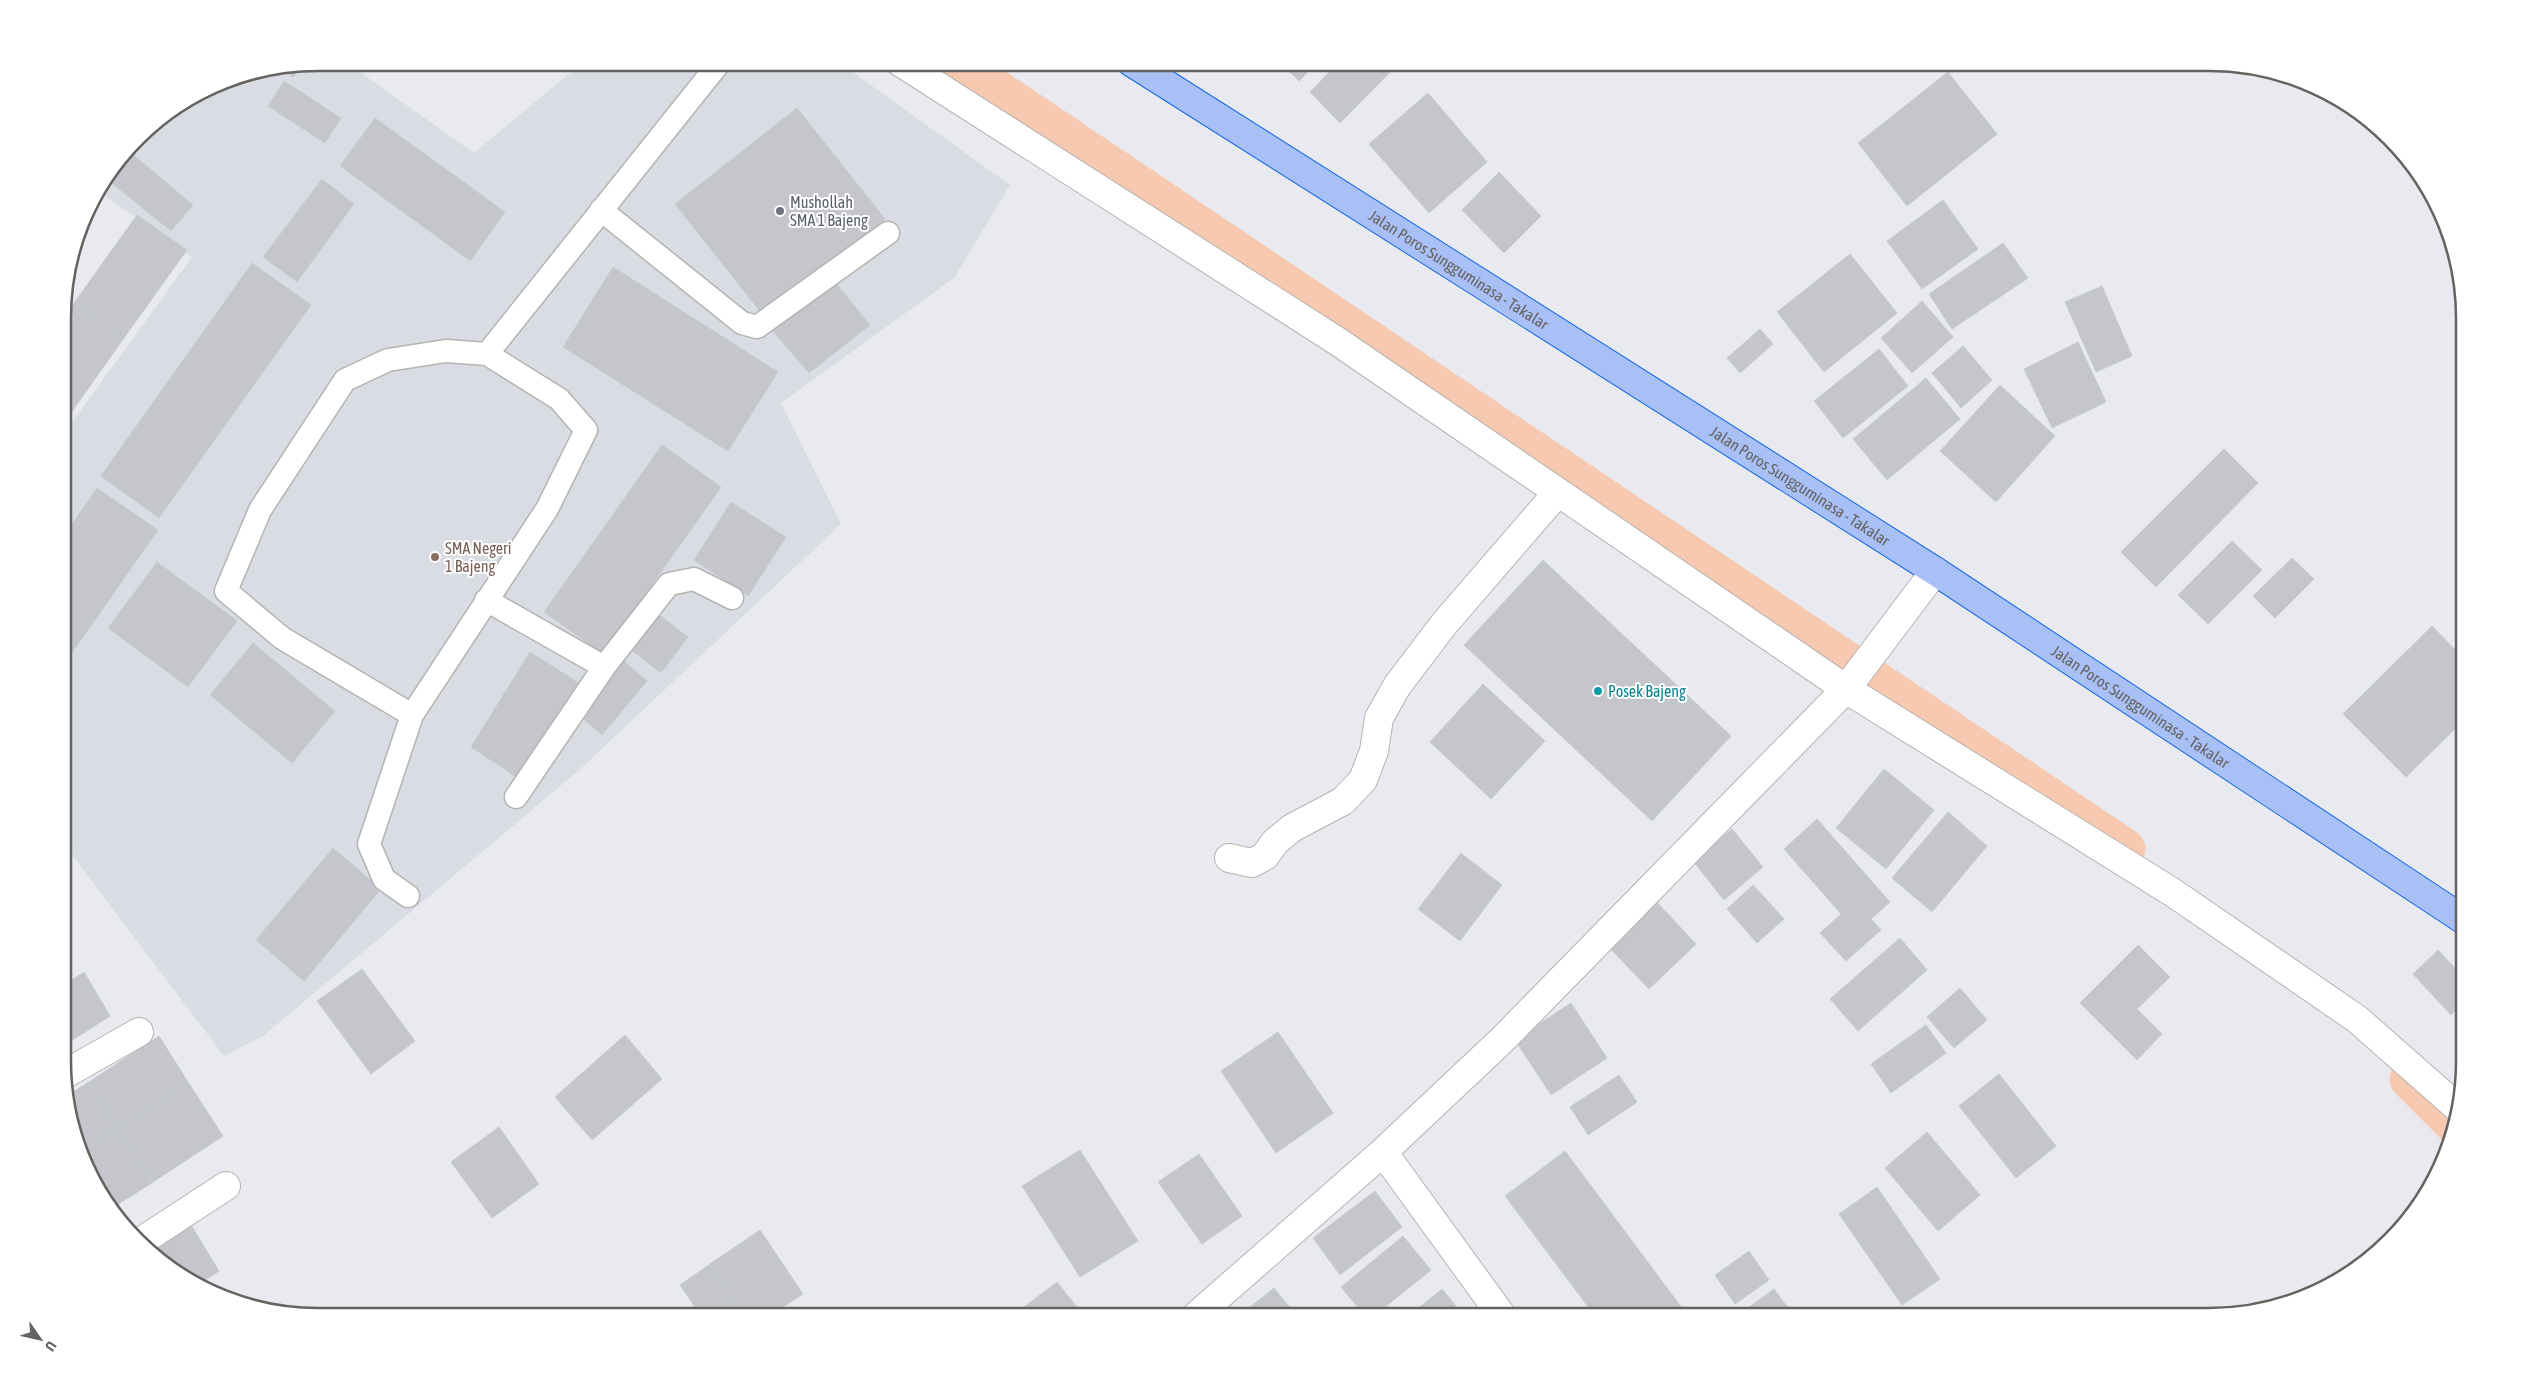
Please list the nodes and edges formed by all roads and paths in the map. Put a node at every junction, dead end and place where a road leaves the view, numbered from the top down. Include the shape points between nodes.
1 (713, 71) edge
2 (914, 71) edge
3 (1145, 71) edge
4 (601, 210) junction
5 (888, 233) dead end
6 (486, 354) junction
7 (1558, 492) junction
8 (1935, 571) junction
9 (732, 598) dead end
10 (486, 600) junction
11 (604, 667) junction
12 (1853, 680) junction
13 (412, 715) junction
14 (516, 798) dead end
15 (1229, 858) dead end
16 (408, 896) dead end
17 (2456, 915) edge
18 (139, 1032) dead end
19 (72, 1070) edge
20 (2452, 1103) edge
21 (1383, 1152) junction
22 (226, 1186) dead end
23 (147, 1238) edge
24 (1205, 1308) edge
25 (1496, 1308) edge

1 - 4 lane
2 - 7 street via 1337,341
3 - 8 highway, Jalan Poros Sungguminasa - Takalar
4 - 5 lane via 742,323 757,327
4 - 6 lane
6 - 10 lane via 560,399 586,430 547,509
6 - 13 lane via 446,351 388,360 345,380 260,510 226,591 282,638
7 - 12 street
7 - 15 street via 1444,624 1397,686 1380,718 1374,751 1363,780 1342,801 1292,828 1275,842 1265,856 1252,863
8 - 12 street
8 - 17 highway, Jalan Poros Sungguminasa - Takalar
9 - 11 lane via 694,579 669,584
10 - 11 lane
10 - 13 lane
11 - 14 lane
12 - 20 street via 2357,1019
12 - 21 street via 1502,1040
13 - 16 lane via 369,844 384,879
18 - 19 street
21 - 24 street
21 - 25 street
22 - 23 street

